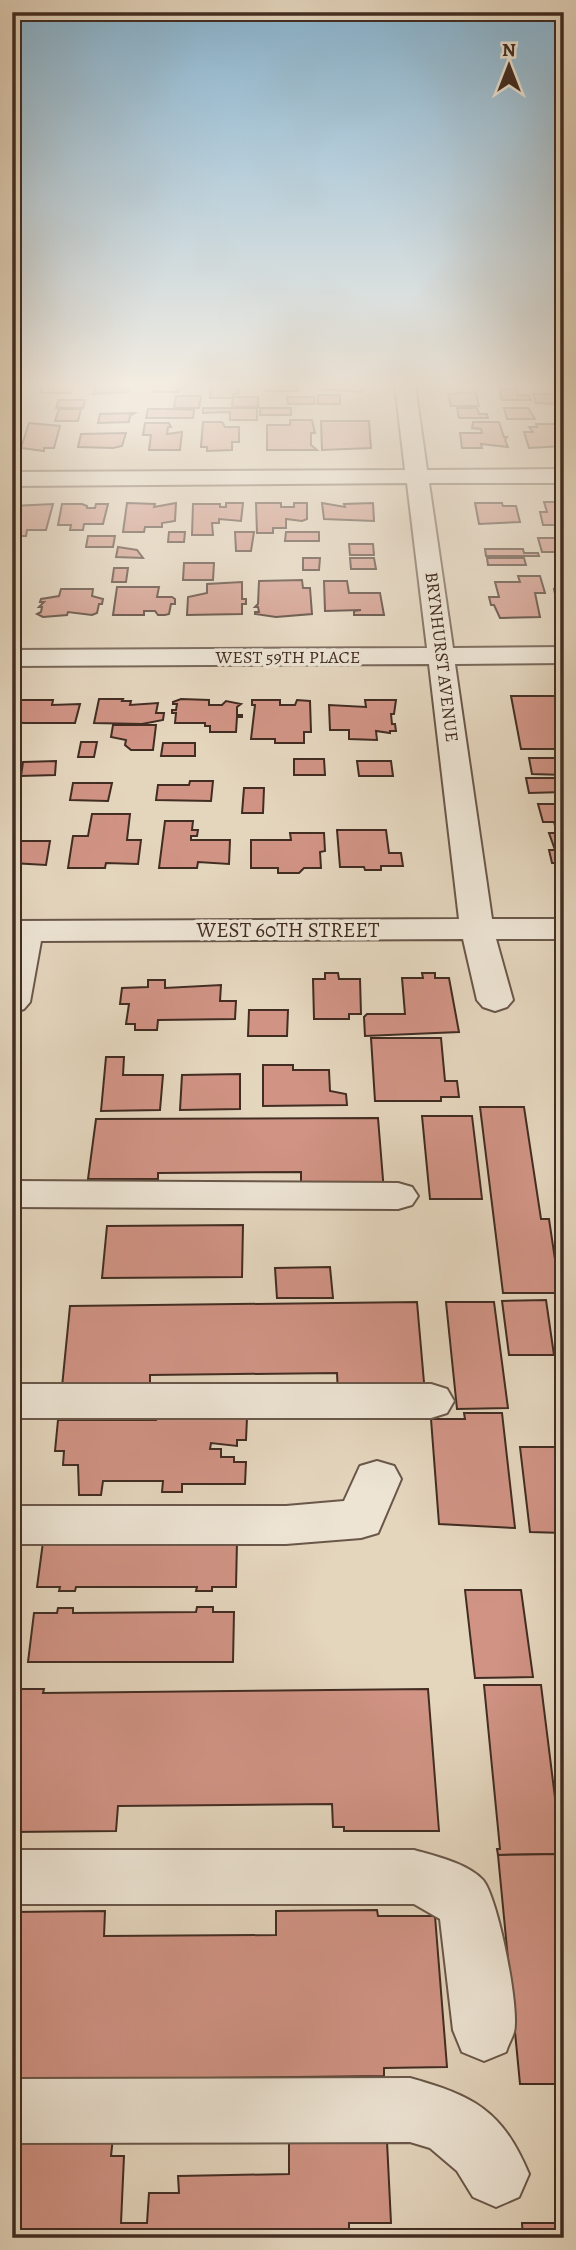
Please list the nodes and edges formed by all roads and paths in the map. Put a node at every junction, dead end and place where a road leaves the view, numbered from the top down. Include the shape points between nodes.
1 (420, 490) edge
2 (564, 655) edge
3 (442, 656) junction
4 (12, 658) edge
5 (477, 929) junction
6 (564, 929) edge
7 (19, 931) edge
8 (495, 1000) dead end
9 (12, 1002) edge
10 (12, 1194) edge
11 (398, 1196) dead end
12 (12, 1401) edge
13 (430, 1401) dead end
14 (377, 1479) dead end
15 (12, 1525) edge
16 (12, 1877) edge
17 (484, 2030) dead end
18 (12, 2111) edge
19 (496, 2174) dead end

1 - 3 street, BRYNHURST AVENUE
2 - 3 street, WEST 59TH PLACE
3 - 4 street, WEST 59TH PLACE
3 - 5 street, BRYNHURST AVENUE
5 - 6 street, WEST 60TH STREET
5 - 7 street, WEST 60TH STREET
5 - 8 street, BRYNHURST AVENUE
7 - 9 street
10 - 11 street
12 - 13 street
14 - 15 street via 361,1518 348,1520 286,1525
16 - 17 street via 414,1877 447,1888 466,1903 480,1975
18 - 19 street via 410,2110 448,2122 480,2148

